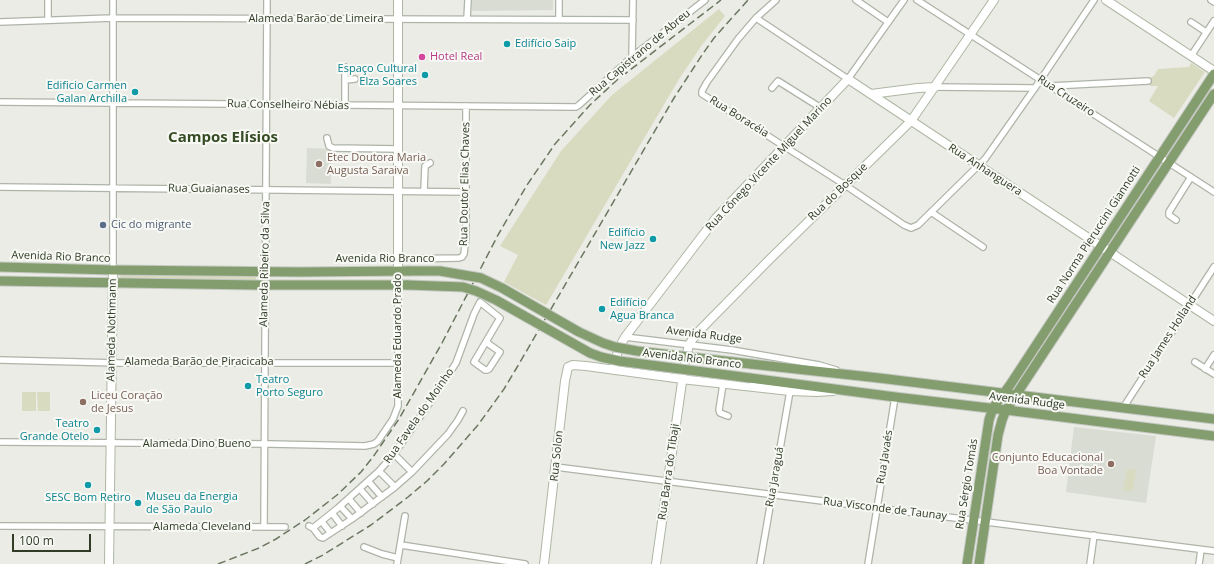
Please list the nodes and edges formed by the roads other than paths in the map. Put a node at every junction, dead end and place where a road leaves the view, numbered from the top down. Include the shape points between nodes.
1 (48, 0) edge
2 (113, 0) edge
3 (267, 0) edge
4 (398, 0) edge
5 (468, 0) edge
6 (559, 0) edge
7 (633, 0) edge
8 (705, 0) edge
9 (776, 0) edge
10 (856, 0) edge
11 (904, 0) edge
12 (917, 0) edge
13 (994, 0) edge
14 (1094, 0) edge
15 (1106, 0) edge
16 (1211, 0) edge
17 (1214, 2) edge
18 (113, 18) junction
19 (756, 18) junction
20 (267, 19) junction
21 (398, 19) junction
22 (467, 19) junction
23 (559, 19) junction
24 (48, 20) junction
25 (633, 20) junction
26 (1214, 21) edge
27 (0, 22) edge
28 (888, 22) junction
29 (1191, 22) dead end
30 (1206, 32) junction
31 (971, 35) junction
32 (1191, 56) junction
33 (632, 57) junction
34 (345, 67) dead end
35 (1214, 70) edge
36 (1214, 74) edge
37 (355, 79) dead end
38 (848, 79) junction
39 (345, 80) junction
40 (1041, 80) junction
41 (1148, 82) dead end
42 (1051, 86) junction
43 (935, 87) junction
44 (772, 88) dead end
45 (918, 88) junction
46 (1035, 88) junction
47 (871, 94) junction
48 (1214, 94) edge
49 (0, 102) edge
50 (925, 102) junction
51 (113, 103) junction
52 (266, 105) junction
53 (345, 105) junction
54 (398, 106) junction
55 (466, 106) junction
56 (576, 107) joint
57 (821, 108) junction
58 (911, 121) junction
59 (327, 138) dead end
60 (784, 146) junction
61 (398, 150) junction
62 (1159, 158) junction
63 (430, 163) dead end
64 (1168, 163) junction
65 (978, 166) junction
66 (1191, 178) junction
67 (845, 185) junction
68 (0, 186) edge
69 (113, 188) junction
70 (266, 190) junction
71 (398, 191) junction
72 (424, 191) junction
73 (466, 192) junction
74 (1214, 192) edge
75 (931, 212) junction
76 (1176, 220) dead end
77 (1101, 246) junction
78 (983, 247) dead end
79 (1110, 252) junction
80 (459, 258) joint
81 (398, 259) junction
82 (0, 267) edge
83 (1214, 267) edge
84 (113, 270) junction
85 (265, 272) junction
86 (398, 272) junction
87 (0, 281) edge
88 (113, 283) junction
89 (265, 285) junction
90 (398, 285) junction
91 (1189, 305) junction
92 (1214, 321) edge
93 (625, 337) junction
94 (486, 342) junction
95 (689, 345) junction
96 (1214, 355) edge
97 (0, 360) edge
98 (112, 362) junction
99 (264, 362) junction
100 (1194, 362) dead end
101 (398, 363) junction
102 (751, 364) joint
103 (586, 366) joint
104 (1205, 369) junction
105 (614, 370) junction
106 (1214, 374) edge
107 (849, 375) junction
108 (750, 378) joint
109 (683, 379) junction
110 (722, 384) junction
111 (837, 390) junction
112 (790, 391) junction
113 (1003, 394) junction
114 (1016, 396) junction
115 (895, 397) junction
116 (993, 408) junction
117 (1123, 408) junction
118 (1006, 410) junction
119 (463, 411) dead end
120 (728, 416) dead end
121 (1214, 420) edge
122 (386, 430) joint
123 (1214, 436) edge
124 (0, 442) edge
125 (110, 443) junction
126 (264, 444) junction
127 (394, 454) junction
128 (556, 467) junction
129 (379, 471) junction
130 (412, 472) junction
131 (368, 481) junction
132 (668, 481) junction
133 (395, 487) junction
134 (360, 489) junction
135 (772, 494) junction
136 (382, 497) junction
137 (349, 499) junction
138 (373, 504) junction
139 (340, 506) junction
140 (877, 508) junction
141 (361, 512) junction
142 (332, 513) junction
143 (406, 516) dead end
144 (352, 519) junction
145 (974, 520) junction
146 (986, 521) junction
147 (322, 522) junction
148 (0, 526) edge
149 (342, 526) junction
150 (110, 527) junction
151 (264, 527) junction
152 (285, 527) dead end
153 (330, 532) junction
154 (1094, 535) junction
155 (401, 545) junction
156 (364, 547) dead end
157 (1201, 550) junction
158 (1214, 551) edge
159 (398, 561) edge
160 (109, 564) edge
161 (525, 564) edge
162 (544, 564) edge
163 (656, 564) edge
164 (760, 564) edge
165 (868, 564) edge
166 (967, 564) edge
167 (979, 564) edge
168 (1090, 564) edge
169 (1199, 564) edge

1 - 24 street
2 - 18 street, Alameda Nothmann
3 - 20 street, Alameda Ribeiro da Silva
4 - 21 street, Alameda Eduardo Prado
5 - 22 street
6 - 23 street
7 - 25 street
8 - 33 street, Rua Capistrano de Abreu
9 - 19 street
10 - 28 street
11 - 28 street, Rua Cônego Vicente Miguel Marino
12 - 31 street, Rua Cruzeiro
13 - 31 street, Rua do Bosque
14 - 40 street
15 - 32 street
16 - 17 street
18 - 20 street, Alameda Barão de Limeira
18 - 24 street, Alameda Barão de Limeira
18 - 51 street, Alameda Nothmann
19 - 38 street, Rua Anhanguera
19 - 60 street, Rua Boracéia via 738,39 702,94
20 - 21 street, Alameda Barão de Limeira
20 - 52 street, Alameda Ribeiro da Silva
21 - 22 street, Alameda Barão de Limeira
21 - 54 street, Alameda Eduardo Prado
22 - 23 street, Alameda Barão de Limeira
23 - 25 street, Alameda Barão de Limeira
24 - 27 street, Alameda Barão de Limeira
25 - 33 street
26 - 30 street
28 - 38 street, Rua Cônego Vicente Miguel Marino
29 - 30 street
30 - 32 street
31 - 40 street, Rua Cruzeiro
31 - 43 street, Rua do Bosque
32 - 35 street
33 - 56 street, Rua Capistrano de Abreu
34 - 39 street
36 - 62 main road, Rua Norma Pieruccini Giannotti
37 - 39 street
38 - 47 street, Rua Anhanguera
38 - 57 street, Rua Cônego Vicente Miguel Marino
39 - 53 street
40 - 42 street, Rua Cruzeiro
40 - 46 street
41 - 42 street
42 - 62 street, Rua Cruzeiro
43 - 45 street
43 - 46 street
43 - 50 street, Rua do Bosque
44 - 57 street via 778,81
45 - 47 street
45 - 50 street via 926,93
46 - 65 street via 990,153
47 - 58 street, Rua Anhanguera
48 - 64 main road, Rua Norma Pieruccini Giannotti
49 - 51 street, Rua Conselheiro Nébias
50 - 58 street, Rua do Bosque
51 - 52 street, Rua Conselheiro Nébias
51 - 69 street, Alameda Nothmann
52 - 53 street, Rua Conselheiro Nébias
52 - 70 street, Alameda Ribeiro da Silva
53 - 54 street, Rua Conselheiro Nébias
54 - 55 street, Rua Conselheiro Nébias
54 - 61 street, Alameda Eduardo Prado
55 - 56 street, Rua Conselheiro Nébias
55 - 73 street, Rua Doutor Elias Chaves
57 - 60 street, Rua Cônego Vicente Miguel Marino
58 - 65 street, Rua Anhanguera
58 - 67 street, Rua do Bosque
59 - 61 street via 329,146 333,148
60 - 67 street, Rua Boracéia
60 - 93 street, Rua Cônego Vicente Miguel Marino via 716,218
61 - 71 street, Alameda Eduardo Prado
62 - 64 street, Rua Cruzeiro
62 - 77 main road, Rua Norma Pieruccini Giannotti
63 - 72 street via 425,166
64 - 66 street, Rua Cruzeiro
64 - 79 main road, Rua Norma Pieruccini Giannotti
65 - 75 street
65 - 77 street, Rua Anhanguera
66 - 74 street, Rua Cruzeiro
66 - 76 street via 1169,212
67 - 75 street, Rua Boracéia via 912,228
67 - 95 street, Rua do Bosque via 698,332
68 - 69 street, Rua Guaianases via 67,185
69 - 70 street, Rua Guaianases
69 - 84 street, Alameda Nothmann
70 - 71 street, Rua Guaianases
70 - 85 street, Alameda Ribeiro da Silva
71 - 72 street, Rua Guaianases
71 - 81 street, Alameda Eduardo Prado
72 - 73 street, Rua Guaianases
73 - 80 street, Rua Doutor Elias Chaves via 465,247 463,256
75 - 78 street
77 - 79 street, Rua Anhanguera
77 - 113 main road, Rua Norma Pieruccini Giannotti
79 - 91 street, Rua Anhanguera
79 - 114 main road, Rua Norma Pieruccini Giannotti
80 - 81 street, Avenida Rio Branco
81 - 86 street, Alameda Eduardo Prado
82 - 84 main road, Avenida Rio Branco
83 - 91 street, Rua James Holland
84 - 85 main road, Avenida Rio Branco
84 - 88 street, Alameda Nothmann
85 - 86 main road, Avenida Rio Branco
85 - 89 street, Alameda Ribeiro da Silva
86 - 90 street, Alameda Eduardo Prado
86 - 102 main road, Avenida Rio Branco, bridge via 440,271 481,278 579,332 615,347
87 - 88 main road, Avenida Rio Branco
88 - 89 main road, Avenida Rio Branco
88 - 98 street, Alameda Nothmann
89 - 90 main road, Avenida Rio Branco
89 - 99 street, Alameda Ribeiro da Silva
90 - 101 street, Alameda Eduardo Prado
90 - 108 main road, Avenida Rio Branco, bridge via 462,287 476,291 601,357
91 - 92 street, Rua Anhanguera
91 - 117 street, Rua James Holland
93 - 95 street, Avenida Rudge
93 - 105 street, Rua Cônego Vicente Miguel Marino via 618,350
94 - 94 street, Rua Favela do Moinho via 474,362 487,370 500,352
94 - 127 street, Rua Favela do Moinho via 500,318 480,302 456,363
95 - 107 street, Avenida Rudge via 819,365
95 - 109 street, Rua do Bosque
96 - 104 street
97 - 98 street, Alameda Barão de Piracicaba
98 - 99 street, Alameda Barão de Piracicaba
98 - 125 street, Alameda Nothmann
99 - 101 street, Alameda Barão de Piracicaba
99 - 126 street, Alameda Ribeiro da Silva
100 - 104 street
101 - 122 street, Alameda Eduardo Prado via 398,406
102 - 107 main road, Avenida Rudge
103 - 105 street, Avenida Rudge
103 - 128 street, Rua Solon via 570,366 566,371
104 - 106 street
105 - 109 street, Avenida Rudge
107 - 113 main road, Avenida Rudge
108 - 111 main road, Avenida Rudge
109 - 110 street, Avenida Rudge
109 - 132 street, Rua Barra do Tibaji
110 - 112 street, Avenida Rudge
110 - 120 street via 719,410
111 - 112 street, Avenida Rudge
111 - 115 main road, Avenida Rudge
112 - 135 street, Rua Jaraguá
113 - 114 main road, Avenida Rudge
113 - 116 main road, Rua Norma Pieruccini Giannotti
114 - 117 main road, Avenida Rudge
114 - 118 main road, Rua Norma Pieruccini Giannotti
115 - 116 main road, Avenida Rudge
115 - 140 street, Rua Javaés
116 - 118 main road, Avenida Rudge
116 - 145 main road, Rua Sérgio Tomás
117 - 121 main road, Avenida Rudge
118 - 123 main road, Avenida Rudge
118 - 146 main road via 998,435
119 - 130 street via 448,434
122 - 126 street, Alameda Dino Bueno via 376,444 369,446
124 - 125 street, Alameda Dino Bueno
125 - 126 street, Alameda Dino Bueno
125 - 150 street, Alameda Nothmann
126 - 151 street, Alameda Ribeiro da Silva
127 - 129 street, Rua Favela do Moinho
127 - 130 street
128 - 132 street, Rua Visconde de Taunay
128 - 162 street, Rua Solon
129 - 131 street, Rua Favela do Moinho
129 - 133 street
130 - 133 street
131 - 134 street, Rua Favela do Moinho
131 - 136 street
132 - 135 street, Rua Visconde de Taunay
132 - 163 street, Rua Barra do Tibaji
133 - 136 street
134 - 137 street, Rua Favela do Moinho
134 - 138 street
135 - 140 street, Rua Visconde de Taunay
135 - 164 street, Rua Jaraguá
136 - 138 street
137 - 139 street, Rua Favela do Moinho
137 - 141 street
138 - 141 street
139 - 142 street, Rua Favela do Moinho
139 - 144 street
140 - 145 street, Rua Visconde de Taunay
140 - 165 street, Rua Javaés
141 - 144 street
142 - 147 street, Rua Favela do Moinho
142 - 149 street
143 - 155 street
144 - 149 street
145 - 146 street, Rua Visconde de Taunay
145 - 166 main road, Rua Sérgio Tomás
146 - 154 street, Rua Visconde de Taunay
146 - 167 main road
147 - 153 street
147 - 153 street, Rua Favela do Moinho via 312,527 323,538
148 - 150 street, Alameda Cleveland
149 - 153 street
150 - 151 street, Alameda Cleveland
150 - 160 street, Alameda Nothmann
151 - 152 street, Alameda Cleveland
154 - 157 street, Rua Visconde de Taunay
154 - 168 street
155 - 159 street
155 - 161 street
156 - 159 street
157 - 158 street, Rua Visconde de Taunay
157 - 169 street

